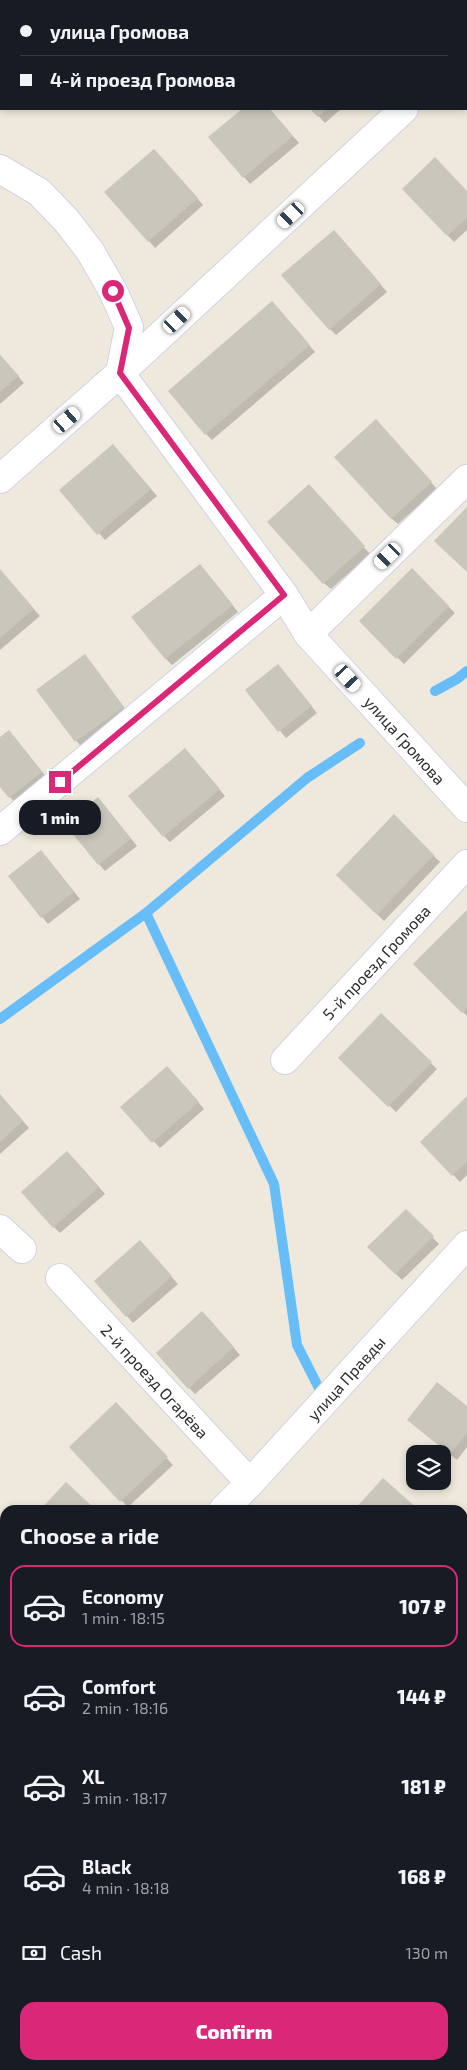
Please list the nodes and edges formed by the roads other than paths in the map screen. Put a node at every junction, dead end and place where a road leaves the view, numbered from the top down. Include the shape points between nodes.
1 (403, 110) edge
2 (0, 169) edge
3 (120, 373) junction
4 (0, 479) edge
5 (467, 479) edge
6 (284, 595) junction
7 (308, 634) junction
8 (467, 808) edge
9 (0, 831) edge
10 (467, 864) edge
11 (285, 1060) dead end
12 (0, 1229) edge
13 (467, 1245) edge
14 (22, 1249) dead end
15 (60, 1278) dead end
16 (250, 1483) junction
17 (227, 1505) edge

1 - 3 street
2 - 3 street via 39,192 90,251 129,328
3 - 4 street
3 - 6 street, улица Громова
5 - 7 street
6 - 7 street, улица Громова
6 - 9 street
7 - 8 street, улица Громова
10 - 11 street, 5-й проезд Громова
12 - 14 street
13 - 16 street, улица Правды
15 - 16 street, 2-й проезд Огарёва
16 - 17 street, улица Правды

